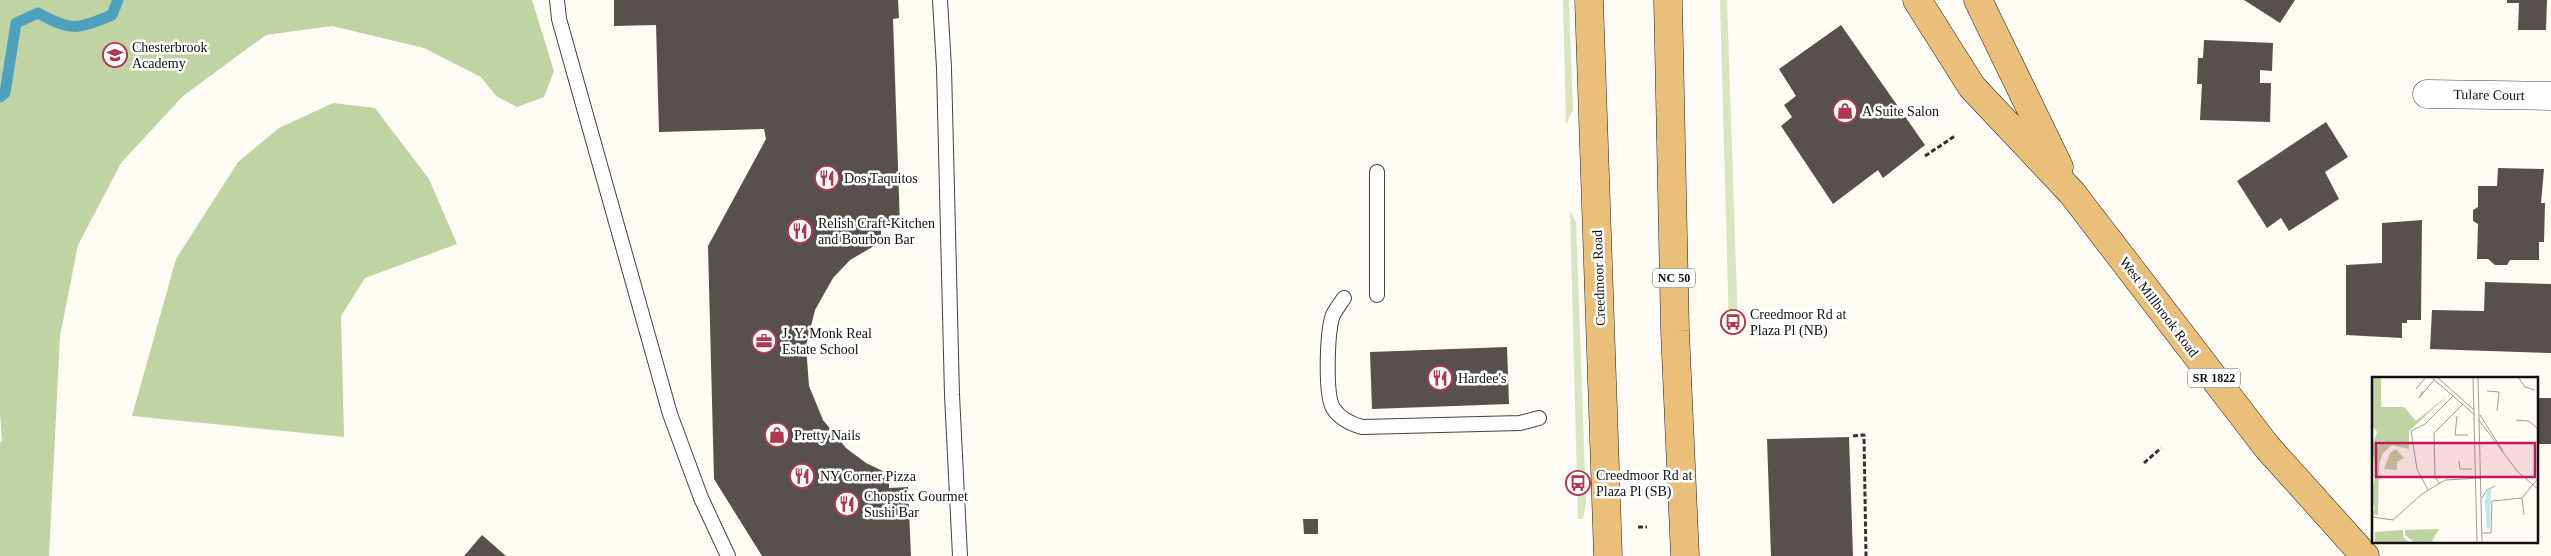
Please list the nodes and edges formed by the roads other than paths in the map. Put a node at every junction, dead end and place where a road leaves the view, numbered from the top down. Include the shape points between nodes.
1 (557, 0) edge
2 (940, 0) edge
3 (1589, 0) edge
4 (1917, 0) edge
5 (1978, 0) edge
6 (1669, 1) edge
7 (2427, 94) dead end
8 (2551, 96) edge
9 (1377, 172) dead end
10 (2072, 193) junction
11 (1377, 295) dead end
12 (1344, 298) dead end
13 (1539, 418) dead end
14 (728, 556) edge
15 (960, 556) edge
16 (1608, 556) edge
17 (1685, 556) edge
18 (2365, 556) edge

1 - 14 lane via 559,19 670,414 701,498
2 - 15 lane
3 - 16 main road, Creedmoor Road
4 - 10 main road, West Millbrook Road / SR 1822 via 1972,87
5 - 10 main road, West Millbrook Road
6 - 17 main road, NC 50 via 1675,331
7 - 8 street, Tulare Court
9 - 11 lane
10 - 18 main road, West Millbrook Road / SR 1822 via 2267,447
12 - 13 lane via 1334,314 1330,330 1330,396 1333,408 1349,423 1362,427 1490,424 1520,423

